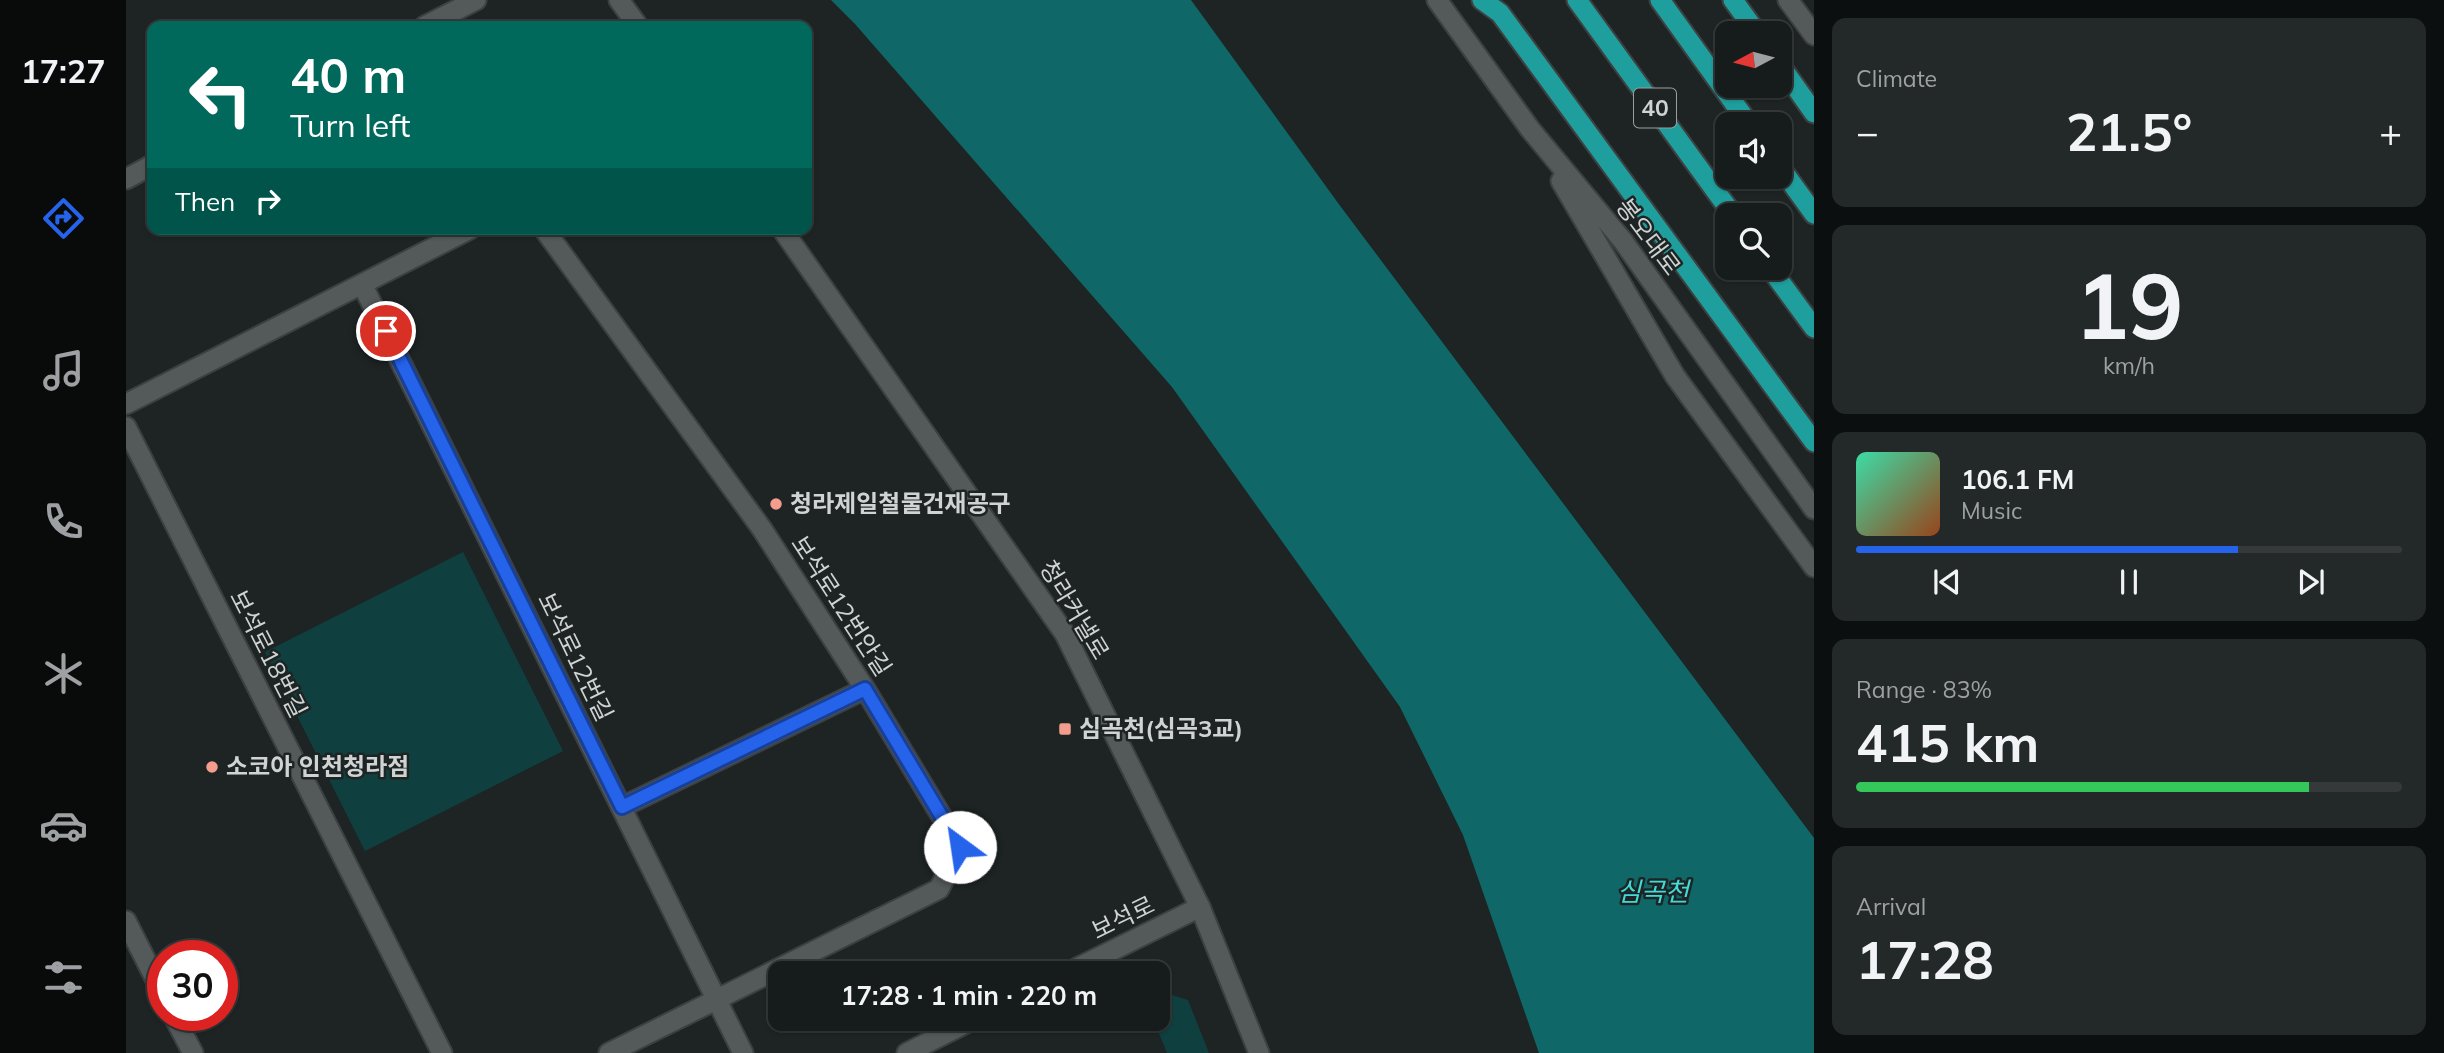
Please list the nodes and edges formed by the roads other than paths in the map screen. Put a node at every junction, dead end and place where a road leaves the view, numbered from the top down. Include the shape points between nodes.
1 (476, 0) edge
2 (619, 0) edge
3 (1437, 0) edge
4 (1482, 0) edge
5 (1577, 0) edge
6 (1660, 0) edge
7 (1733, 0) edge
8 (1788, 0) edge
9 (435, 21) edge
10 (634, 21) edge
11 (1748, 21) edge
12 (1814, 35) edge
13 (1792, 82) edge
14 (1740, 112) edge
15 (1814, 113) edge
16 (1531, 129) junction
17 (147, 168) edge
18 (126, 179) edge
19 (1792, 184) edge
20 (1723, 203) edge
21 (1814, 214) edge
22 (458, 235) edge
23 (548, 235) edge
24 (786, 235) edge
25 (1779, 280) edge
26 (362, 284) junction
27 (1814, 328) edge
28 (126, 404) edge
29 (126, 427) edge
30 (1814, 442) edge
31 (1814, 509) edge
32 (1814, 567) edge
33 (865, 689) junction
34 (622, 807) junction
35 (1200, 907) junction
36 (126, 921) edge
37 (1091, 961) edge
38 (147, 962) edge
39 (717, 1000) junction
40 (181, 1031) edge
41 (950, 1031) edge
42 (192, 1053) edge
43 (442, 1053) edge
44 (609, 1053) edge
45 (743, 1053) edge
46 (906, 1053) edge
47 (1259, 1053) edge

1 - 9 street
2 - 10 street
3 - 16 street, 봉오대로
4 - 30 highway via 1500,13
5 - 20 highway, 40
6 - 14 highway
7 - 11 highway
8 - 12 street
13 - 15 highway
16 - 31 street, 봉오대로 via 1623,241
16 - 32 street via 1675,376
17 - 18 street
19 - 21 highway
22 - 26 street
23 - 33 street, 보석로12번안길 via 762,529
24 - 35 street, 청라커낼로 via 1065,634
25 - 27 highway
26 - 28 street
26 - 34 street, 보석로12번길
29 - 43 street, 보석로18번길
33 - 34 street
33 - 39 street, 보석로12번안길 via 960,847 939,889
34 - 39 street, 보석로12번길
35 - 37 street, 보석로
35 - 47 street, 청라커낼로
36 - 38 street
39 - 44 street
39 - 45 street, 보석로12번길
40 - 42 street
41 - 46 street

